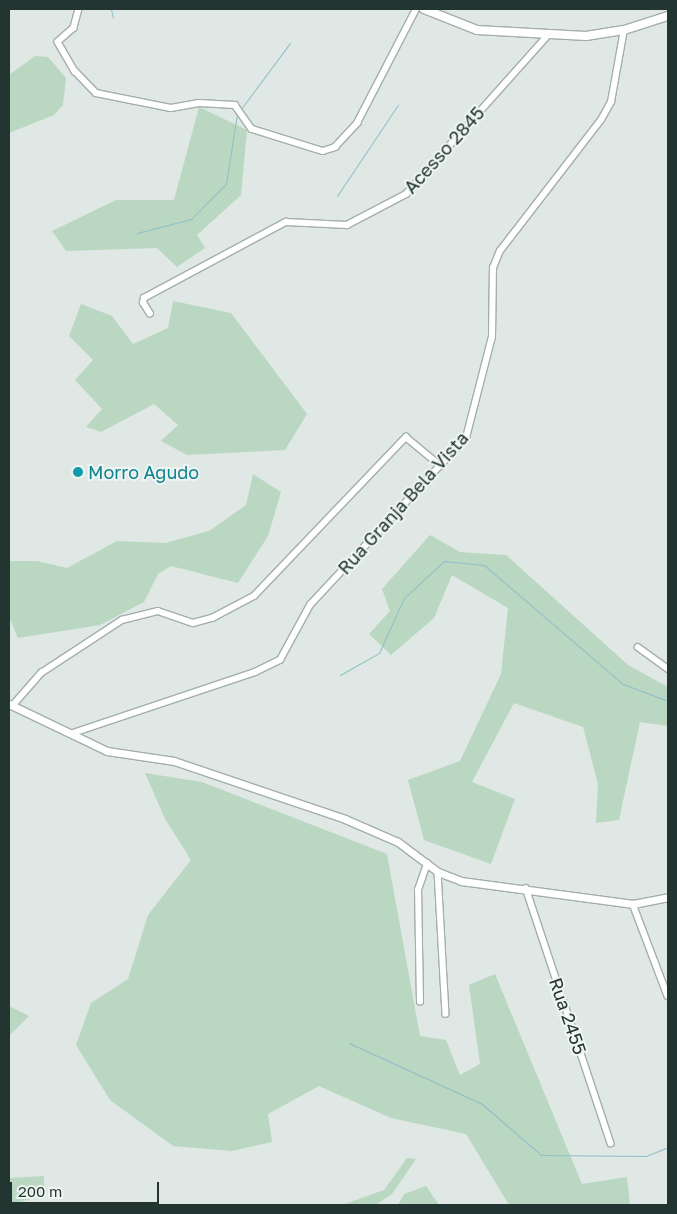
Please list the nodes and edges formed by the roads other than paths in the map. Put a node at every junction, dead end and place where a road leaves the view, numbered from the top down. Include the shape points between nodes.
1 (79, 9) edge
2 (416, 9) edge
3 (424, 9) edge
4 (668, 16) edge
5 (624, 30) junction
6 (549, 34) junction
7 (150, 314) dead end
8 (441, 466) junction
9 (638, 648) dead end
10 (668, 669) edge
11 (11, 704) edge
12 (73, 732) junction
13 (427, 864) junction
14 (438, 872) junction
15 (526, 888) junction
16 (668, 897) edge
17 (633, 904) junction
18 (668, 996) edge
19 (420, 1002) dead end
20 (446, 1014) dead end
21 (611, 1143) dead end

1 - 2 street via 74,28 58,42 75,71 96,93 171,108 199,103 235,105 258,132 323,151 335,147 357,123
3 - 6 main road via 477,30
4 - 5 main road
5 - 6 main road via 586,36
5 - 8 street, Rua Granja Bela Vista via 611,102 601,120 500,251 493,268 492,338 472,427
6 - 7 street, Acesso 2845 via 406,194 347,225 286,222 144,298 143,304
8 - 11 street via 406,437 254,596 218,616 193,623 158,611 122,620 41,673
8 - 12 street, Rua Granja Bela Vista via 310,605 280,660 255,672
9 - 10 street
11 - 12 street
12 - 13 street via 107,751 174,761 345,819 398,842
13 - 14 street
13 - 19 street via 418,890
14 - 15 street via 461,881
14 - 20 street
15 - 17 street
15 - 21 street, Rua 2455
16 - 17 street
17 - 18 street

